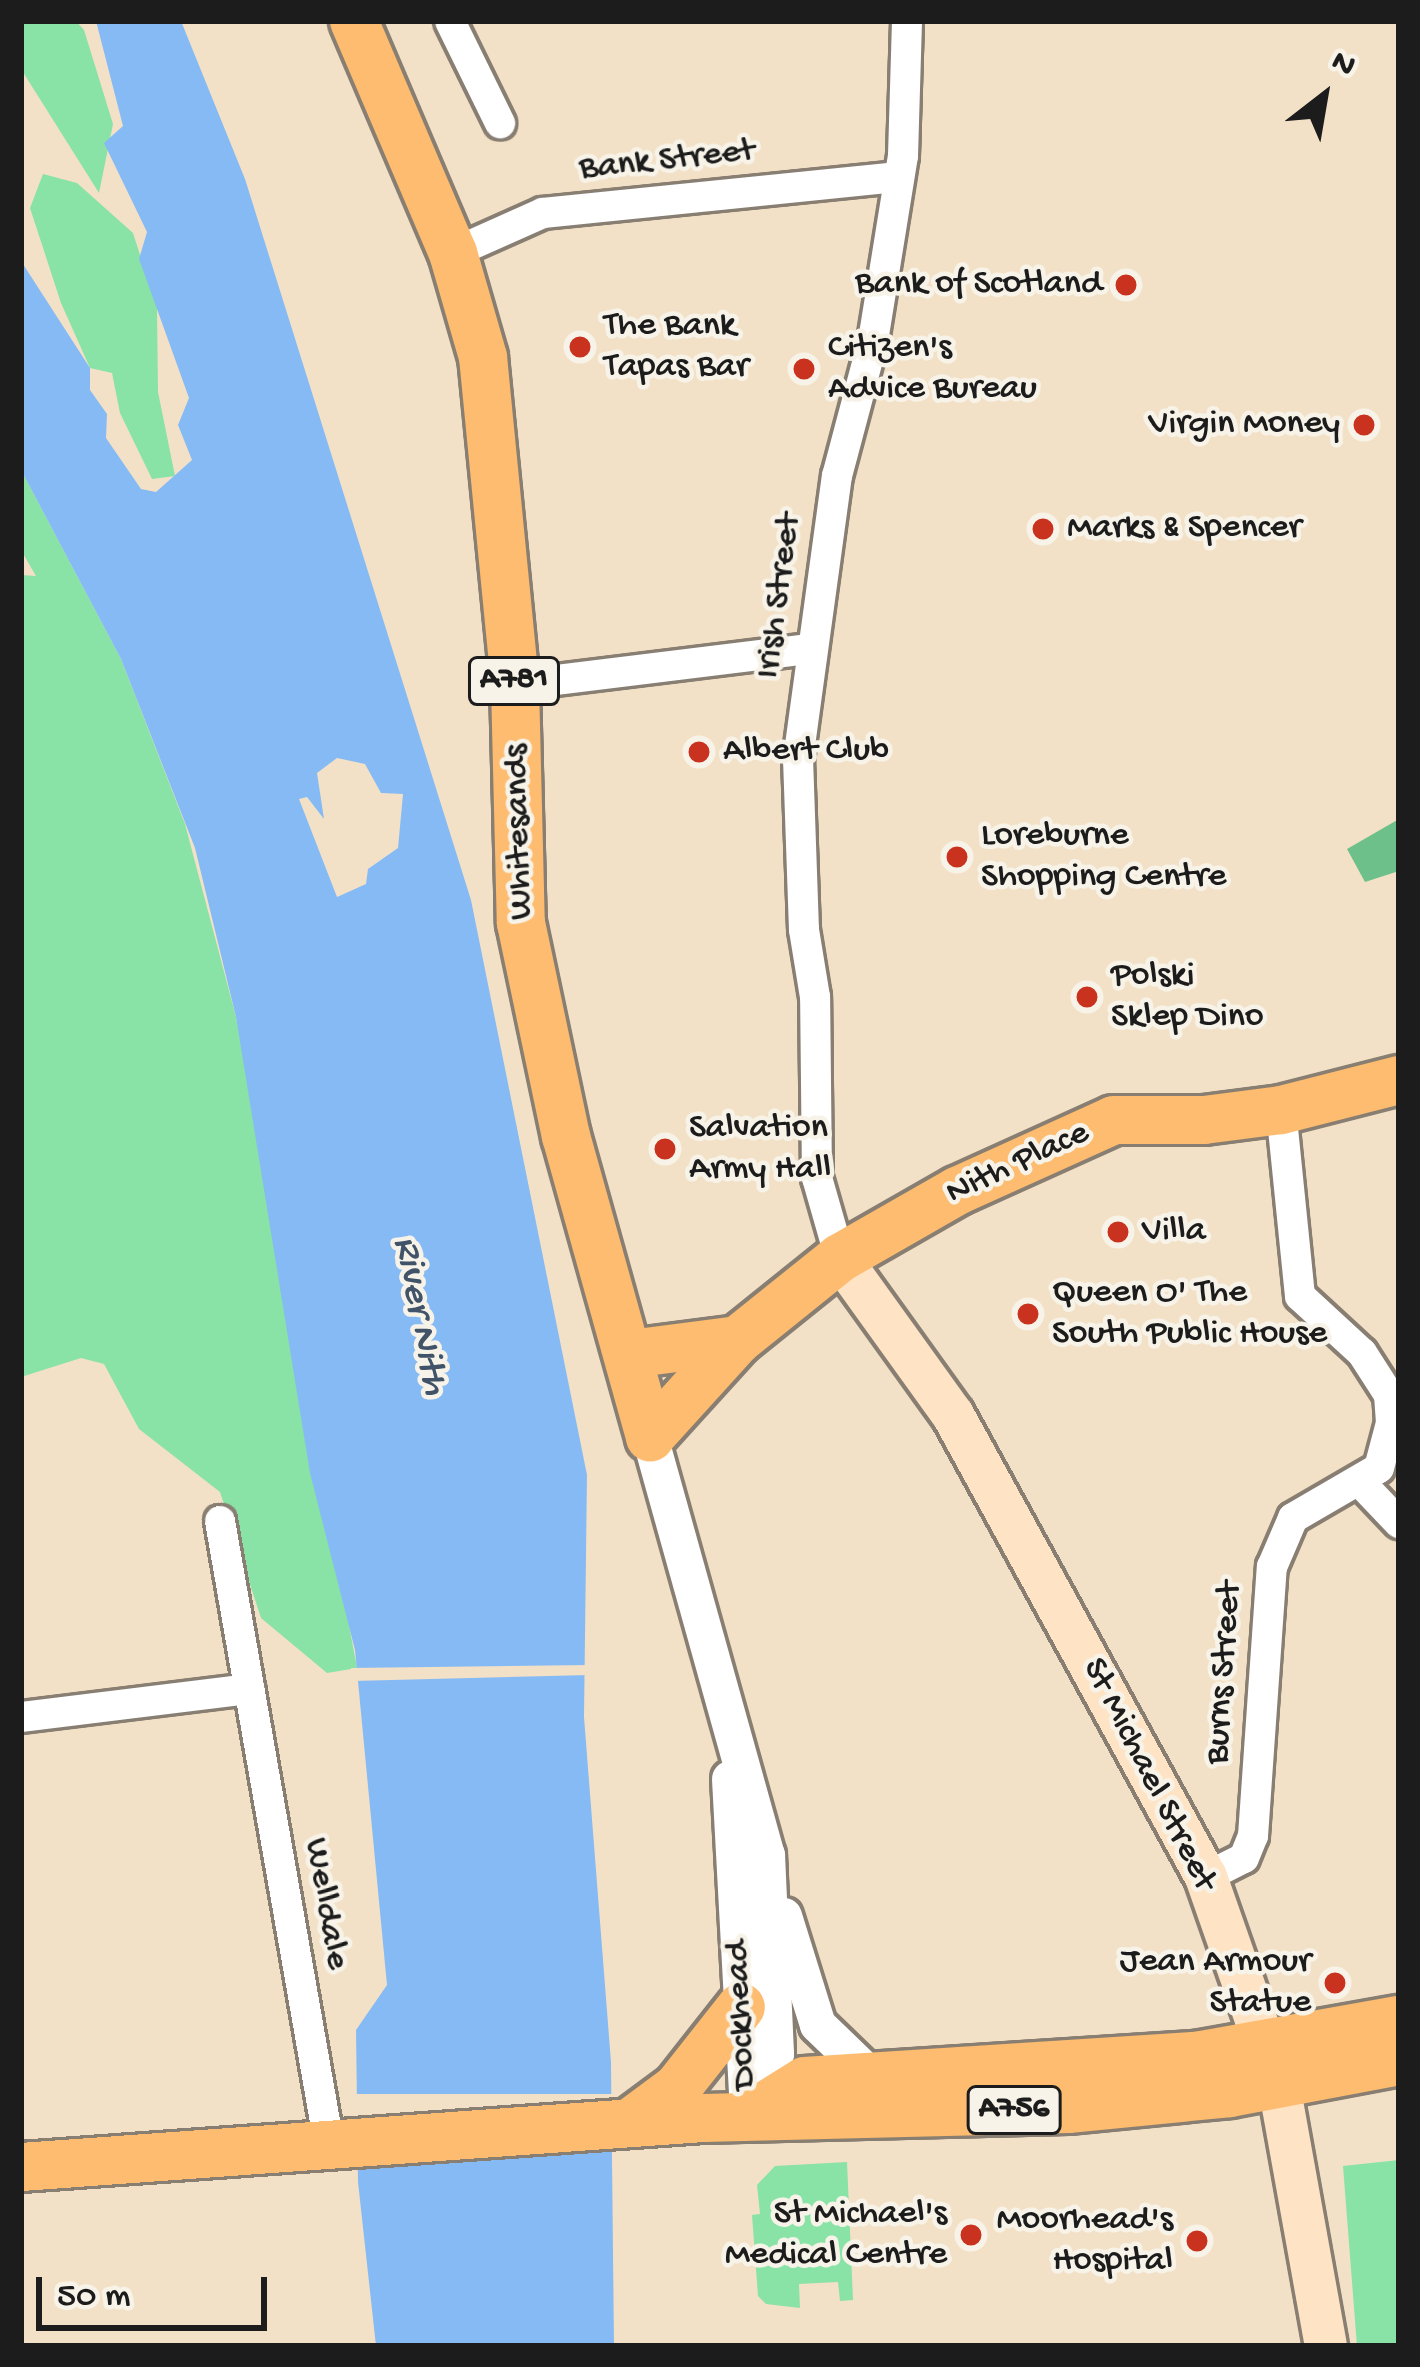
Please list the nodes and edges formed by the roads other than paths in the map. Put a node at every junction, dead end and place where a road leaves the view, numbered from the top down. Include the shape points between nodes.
1 (354, 21) edge
2 (450, 21) edge
3 (907, 21) edge
4 (500, 123) dead end
5 (896, 177) junction
6 (453, 253) junction
7 (809, 649) junction
8 (515, 685) junction
9 (1399, 1080) edge
10 (1281, 1110) junction
11 (840, 1258) junction
12 (738, 1340) junction
13 (630, 1354) junction
14 (650, 1437) junction
15 (1360, 1482) junction
16 (220, 1521) dead end
17 (1399, 1523) edge
18 (249, 1689) junction
19 (21, 1717) edge
20 (728, 1733) junction
21 (766, 1855) junction
22 (1206, 1877) junction
23 (742, 2008) junction
24 (1399, 2020) edge
25 (1399, 2061) edge
26 (1272, 2064) junction
27 (870, 2075) junction
28 (748, 2117) junction
29 (623, 2123) junction
30 (327, 2133) dead end
31 (21, 2168) edge
32 (1326, 2346) edge

1 - 6 main road, Whitesands / A781
2 - 4 street
3 - 5 street, Irish Street via 908,110
5 - 6 street, Bank Street via 543,213
5 - 7 street, Irish Street via 873,341 837,476
6 - 8 main road, Whitesands / A781 via 494,425
7 - 8 street
7 - 11 street, Irish Street via 797,760 804,930 815,997 817,1178
8 - 13 main road, Whitesands / A781 via 521,923 566,1136
9 - 10 main road, Nith Place
10 - 11 main road, Nith Place via 1114,1120 957,1191
10 - 15 street via 1300,1296 1362,1353 1389,1395 1379,1468
11 - 12 main road, Nith Place
11 - 22 main road, St Michael Street via 952,1415
12 - 13 main road
12 - 14 main road, Nith Place
13 - 14 main road, Whitesands / A781
14 - 20 street, Dockhead
15 - 17 street
15 - 22 street, Burns Street via 1293,1518 1271,1567 1253,1836 1244,1858
16 - 18 street, Welldale
18 - 19 street
18 - 30 street, Welldale
20 - 21 street, Dockhead
20 - 23 street, Dockhead
21 - 27 street via 818,2025
21 - 28 street, Dockhead via 776,2054
22 - 26 main road, St Michael Street
23 - 28 street, Dockhead
23 - 29 main road via 677,2088
24 - 26 main road, A756
25 - 26 main road, A756
26 - 27 main road, A756
26 - 28 main road, A756 via 1067,2109
26 - 32 main road, St Michael Street
27 - 28 main road, A756 via 805,2081
28 - 29 main road, A756
29 - 31 main road, A756

